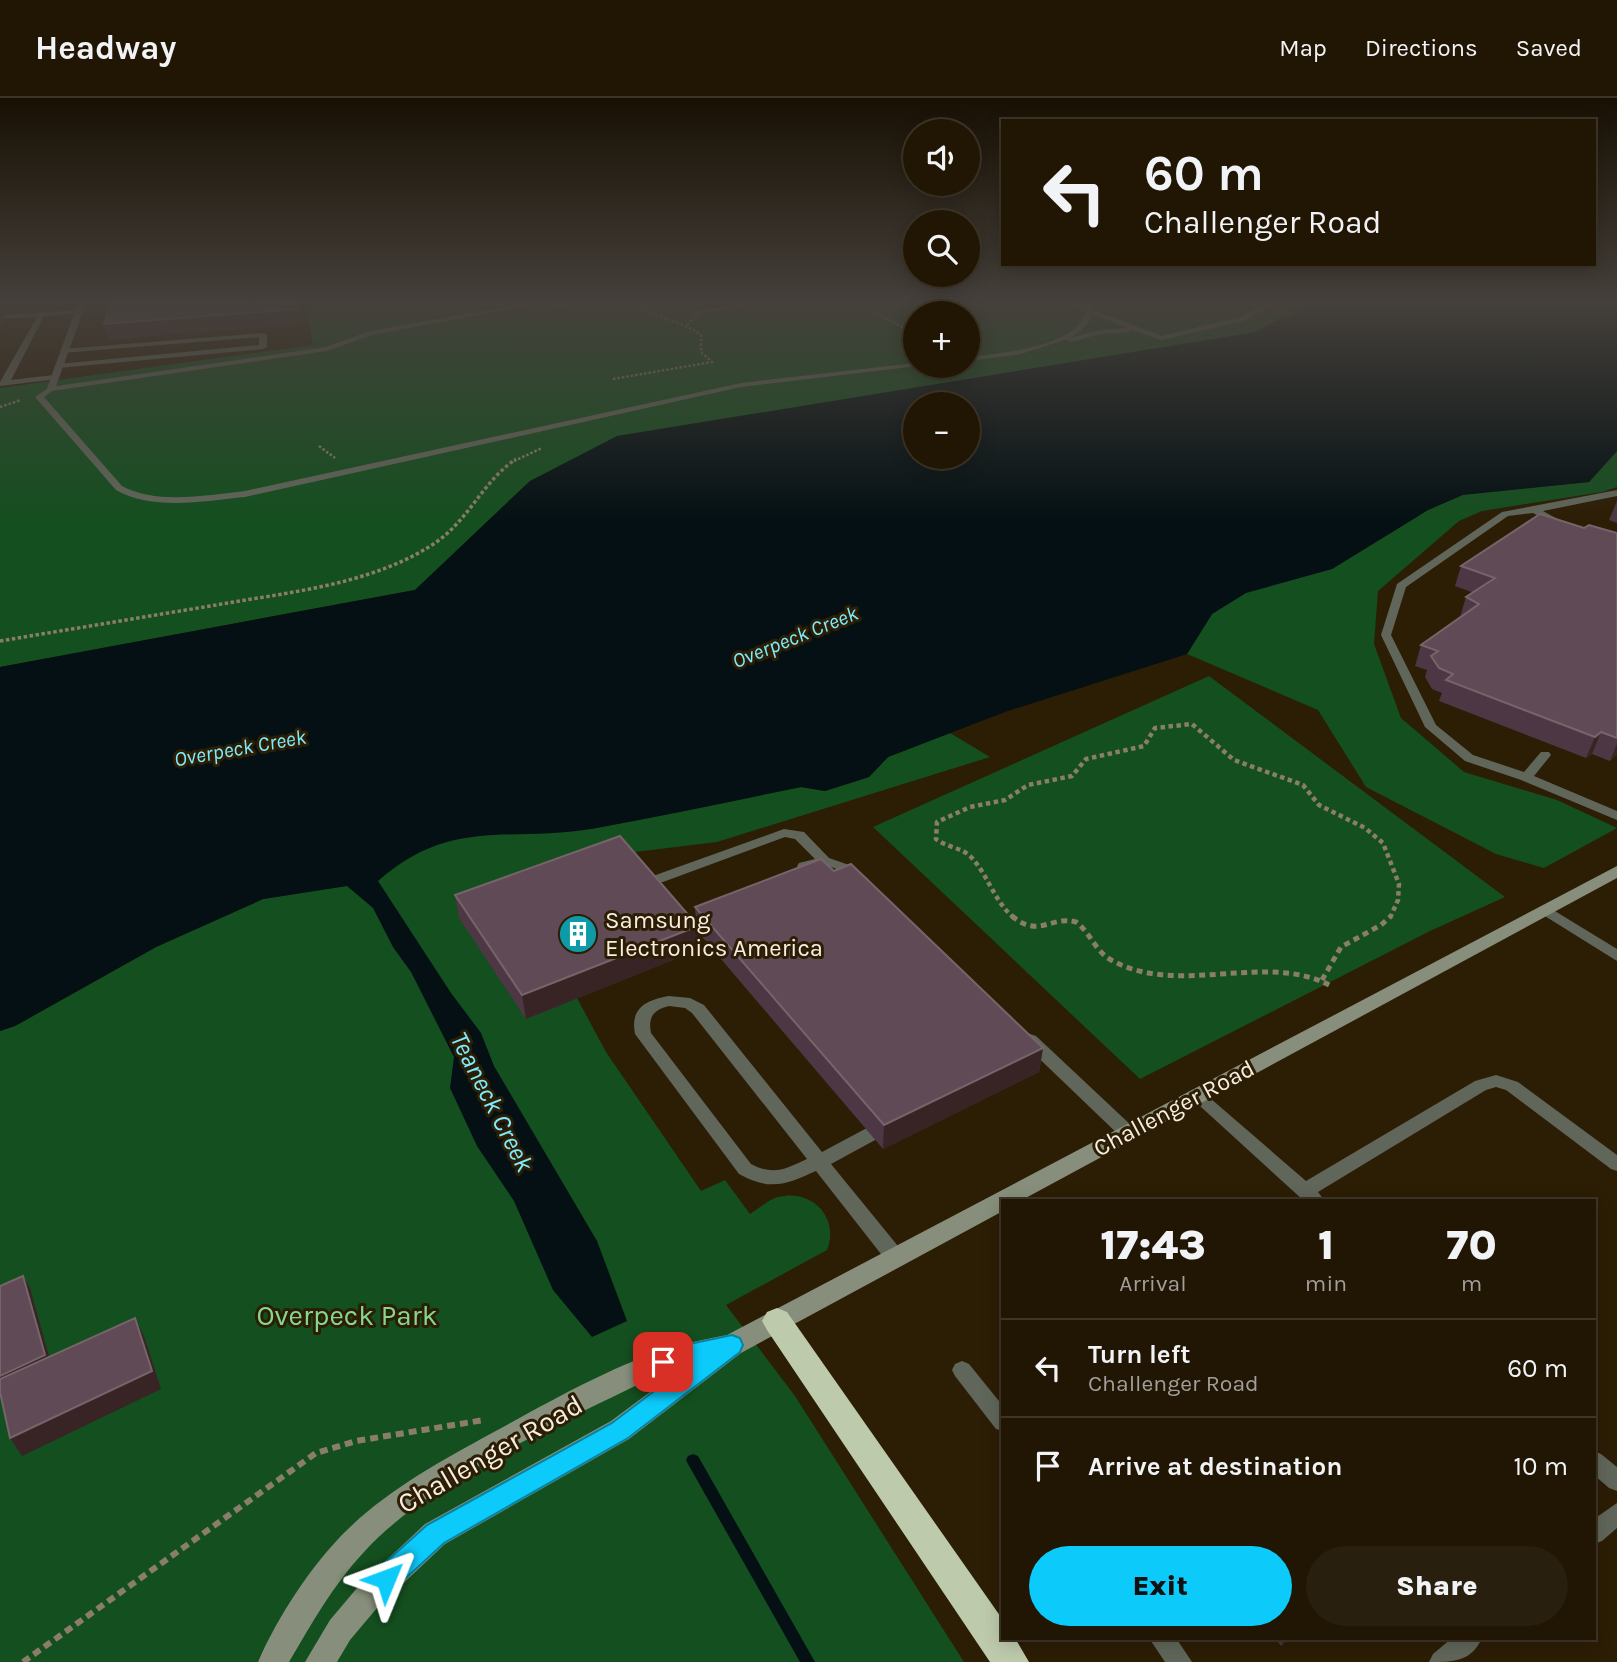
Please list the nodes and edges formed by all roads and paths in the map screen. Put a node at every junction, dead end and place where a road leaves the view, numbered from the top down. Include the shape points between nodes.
1 (140, 376) edge
2 (631, 376) edge
3 (819, 376) edge
4 (54, 377) joint
5 (613, 379) dead end
6 (2, 383) edge
7 (50, 389) junction
8 (552, 445) dead end
9 (1617, 493) edge
10 (1534, 510) junction
11 (1572, 531) edge
12 (0, 641) edge
13 (1545, 755) dead end
14 (1526, 777) junction
15 (1617, 816) edge
16 (823, 859) junction
17 (791, 871) edge
18 (1617, 871) edge
19 (658, 879) edge
20 (871, 889) edge
21 (1545, 910) junction
22 (1617, 956) edge
23 (1322, 980) junction
24 (1331, 986) dead end
25 (1016, 1027) edge
26 (1045, 1054) junction
27 (1029, 1062) edge
28 (1197, 1096) junction
29 (1128, 1133) junction
30 (871, 1134) edge
31 (818, 1160) junction
32 (1617, 1164) edge
33 (1309, 1196) edge
34 (1004, 1199) edge
35 (1001, 1201) edge
36 (895, 1257) junction
37 (777, 1321) junction
38 (732, 1345) junction
39 (962, 1370) dead end
40 (497, 1418) dead end
41 (1001, 1419) edge
42 (1596, 1463) edge
43 (1617, 1481) edge
44 (1617, 1514) edge
45 (1596, 1531) edge
46 (1163, 1640) edge
47 (1468, 1640) edge
48 (23, 1662) edge
49 (273, 1662) edge
50 (320, 1662) edge
51 (1011, 1662) edge
52 (1180, 1662) edge
53 (1441, 1662) edge

1 - 7 lane
2 - 5 path
3 - 7 lane via 740,385 200,501 154,499 119,488 43,403 39,397
4 - 6 lane
4 - 7 street
8 - 12 path via 522,455 500,470 462,520 435,543 375,571 320,587
9 - 10 lane
10 - 11 lane
10 - 14 lane via 1505,514 1401,586 1386,635 1431,727 1469,758
13 - 14 lane
14 - 15 lane
16 - 17 lane
16 - 19 lane via 799,835 784,833
16 - 20 lane via 846,866
18 - 21 main road, Challenger Road
21 - 22 lane
21 - 28 main road, Challenger Road
23 - 23 path via 1265,972 1231,976 1143,971 1124,966 1098,950 1078,923 1065,920 1031,928 1017,920 982,879 970,855 936,839 937,822 970,807 1005,800 1028,785 1072,776 1086,759 1144,747 1155,728 1192,724 1234,760 1303,785 1319,805 1365,828 1383,843 1399,883 1394,913 1380,928 1339,948
23 - 24 path
25 - 26 lane
26 - 27 lane
26 - 29 lane
28 - 29 main road, Challenger Road
28 - 33 lane
29 - 34 main road, Challenger Road
30 - 31 lane
31 - 31 lane via 691,1002 667,1000 644,1015 640,1022 643,1034 745,1169 761,1178 775,1178
31 - 36 lane
32 - 33 lane via 1512,1086 1496,1081 1481,1085
35 - 36 main road, Challenger Road
36 - 37 main road, Challenger Road
37 - 38 main road, Challenger Road
37 - 51 highway
38 - 49 main road, Challenger Road via 646,1369 550,1415 409,1497 372,1525 319,1584
38 - 50 main road, Challenger Road via 620,1430 435,1534 367,1598
39 - 41 lane
40 - 48 path via 356,1441 316,1453
42 - 43 lane
44 - 45 lane
46 - 52 lane
47 - 53 lane

